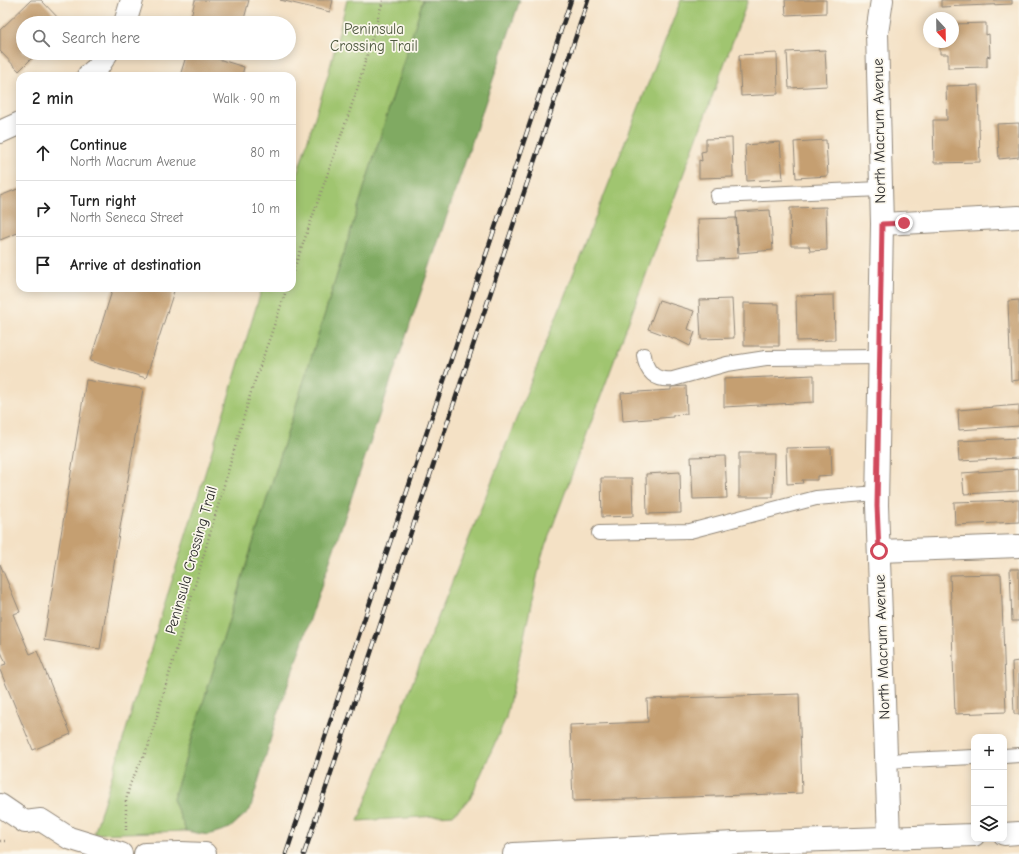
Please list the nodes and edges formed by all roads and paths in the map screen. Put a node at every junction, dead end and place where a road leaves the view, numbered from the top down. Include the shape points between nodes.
1 (132, 0) edge
2 (383, 0) edge
3 (882, 0) edge
4 (127, 16) edge
5 (102, 60) edge
6 (92, 72) edge
7 (16, 125) edge
8 (0, 132) edge
9 (881, 189) junction
10 (718, 196) dead end
11 (1019, 217) edge
12 (882, 224) junction
13 (296, 264) edge
14 (286, 292) edge
15 (644, 354) dead end
16 (880, 357) junction
17 (877, 493) junction
18 (599, 533) dead end
19 (1019, 546) edge
20 (879, 551) junction
21 (1019, 755) edge
22 (1007, 756) edge
23 (971, 757) edge
24 (886, 761) junction
25 (0, 805) edge
26 (1019, 833) edge
27 (1007, 834) edge
28 (971, 835) edge
29 (889, 838) junction
30 (124, 844) edge
31 (736, 849) edge
32 (181, 853) edge
33 (145, 854) edge
34 (205, 854) edge
35 (514, 854) edge

1 - 4 street
2 - 13 path via 356,93
3 - 9 street, North Macrum Avenue via 877,33
5 - 6 street
7 - 8 street
9 - 10 lane
9 - 12 street, North Macrum Avenue
11 - 12 street
12 - 16 street, North Macrum Avenue
14 - 30 path, Peninsula Crossing Trail via 251,392 148,747 130,784 126,802
15 - 16 lane via 647,368 653,375 664,380 727,364 766,358
16 - 17 street, North Macrum Avenue
17 - 18 lane via 816,498 690,531
17 - 20 street, North Macrum Avenue
19 - 20 street
20 - 24 street, North Macrum Avenue
21 - 22 lane
23 - 24 lane
24 - 29 street, North Macrum Avenue
25 - 30 street via 25,822 41,820 69,838
26 - 27 street
28 - 29 street
29 - 31 street
31 - 35 street
32 - 33 street
32 - 34 street

